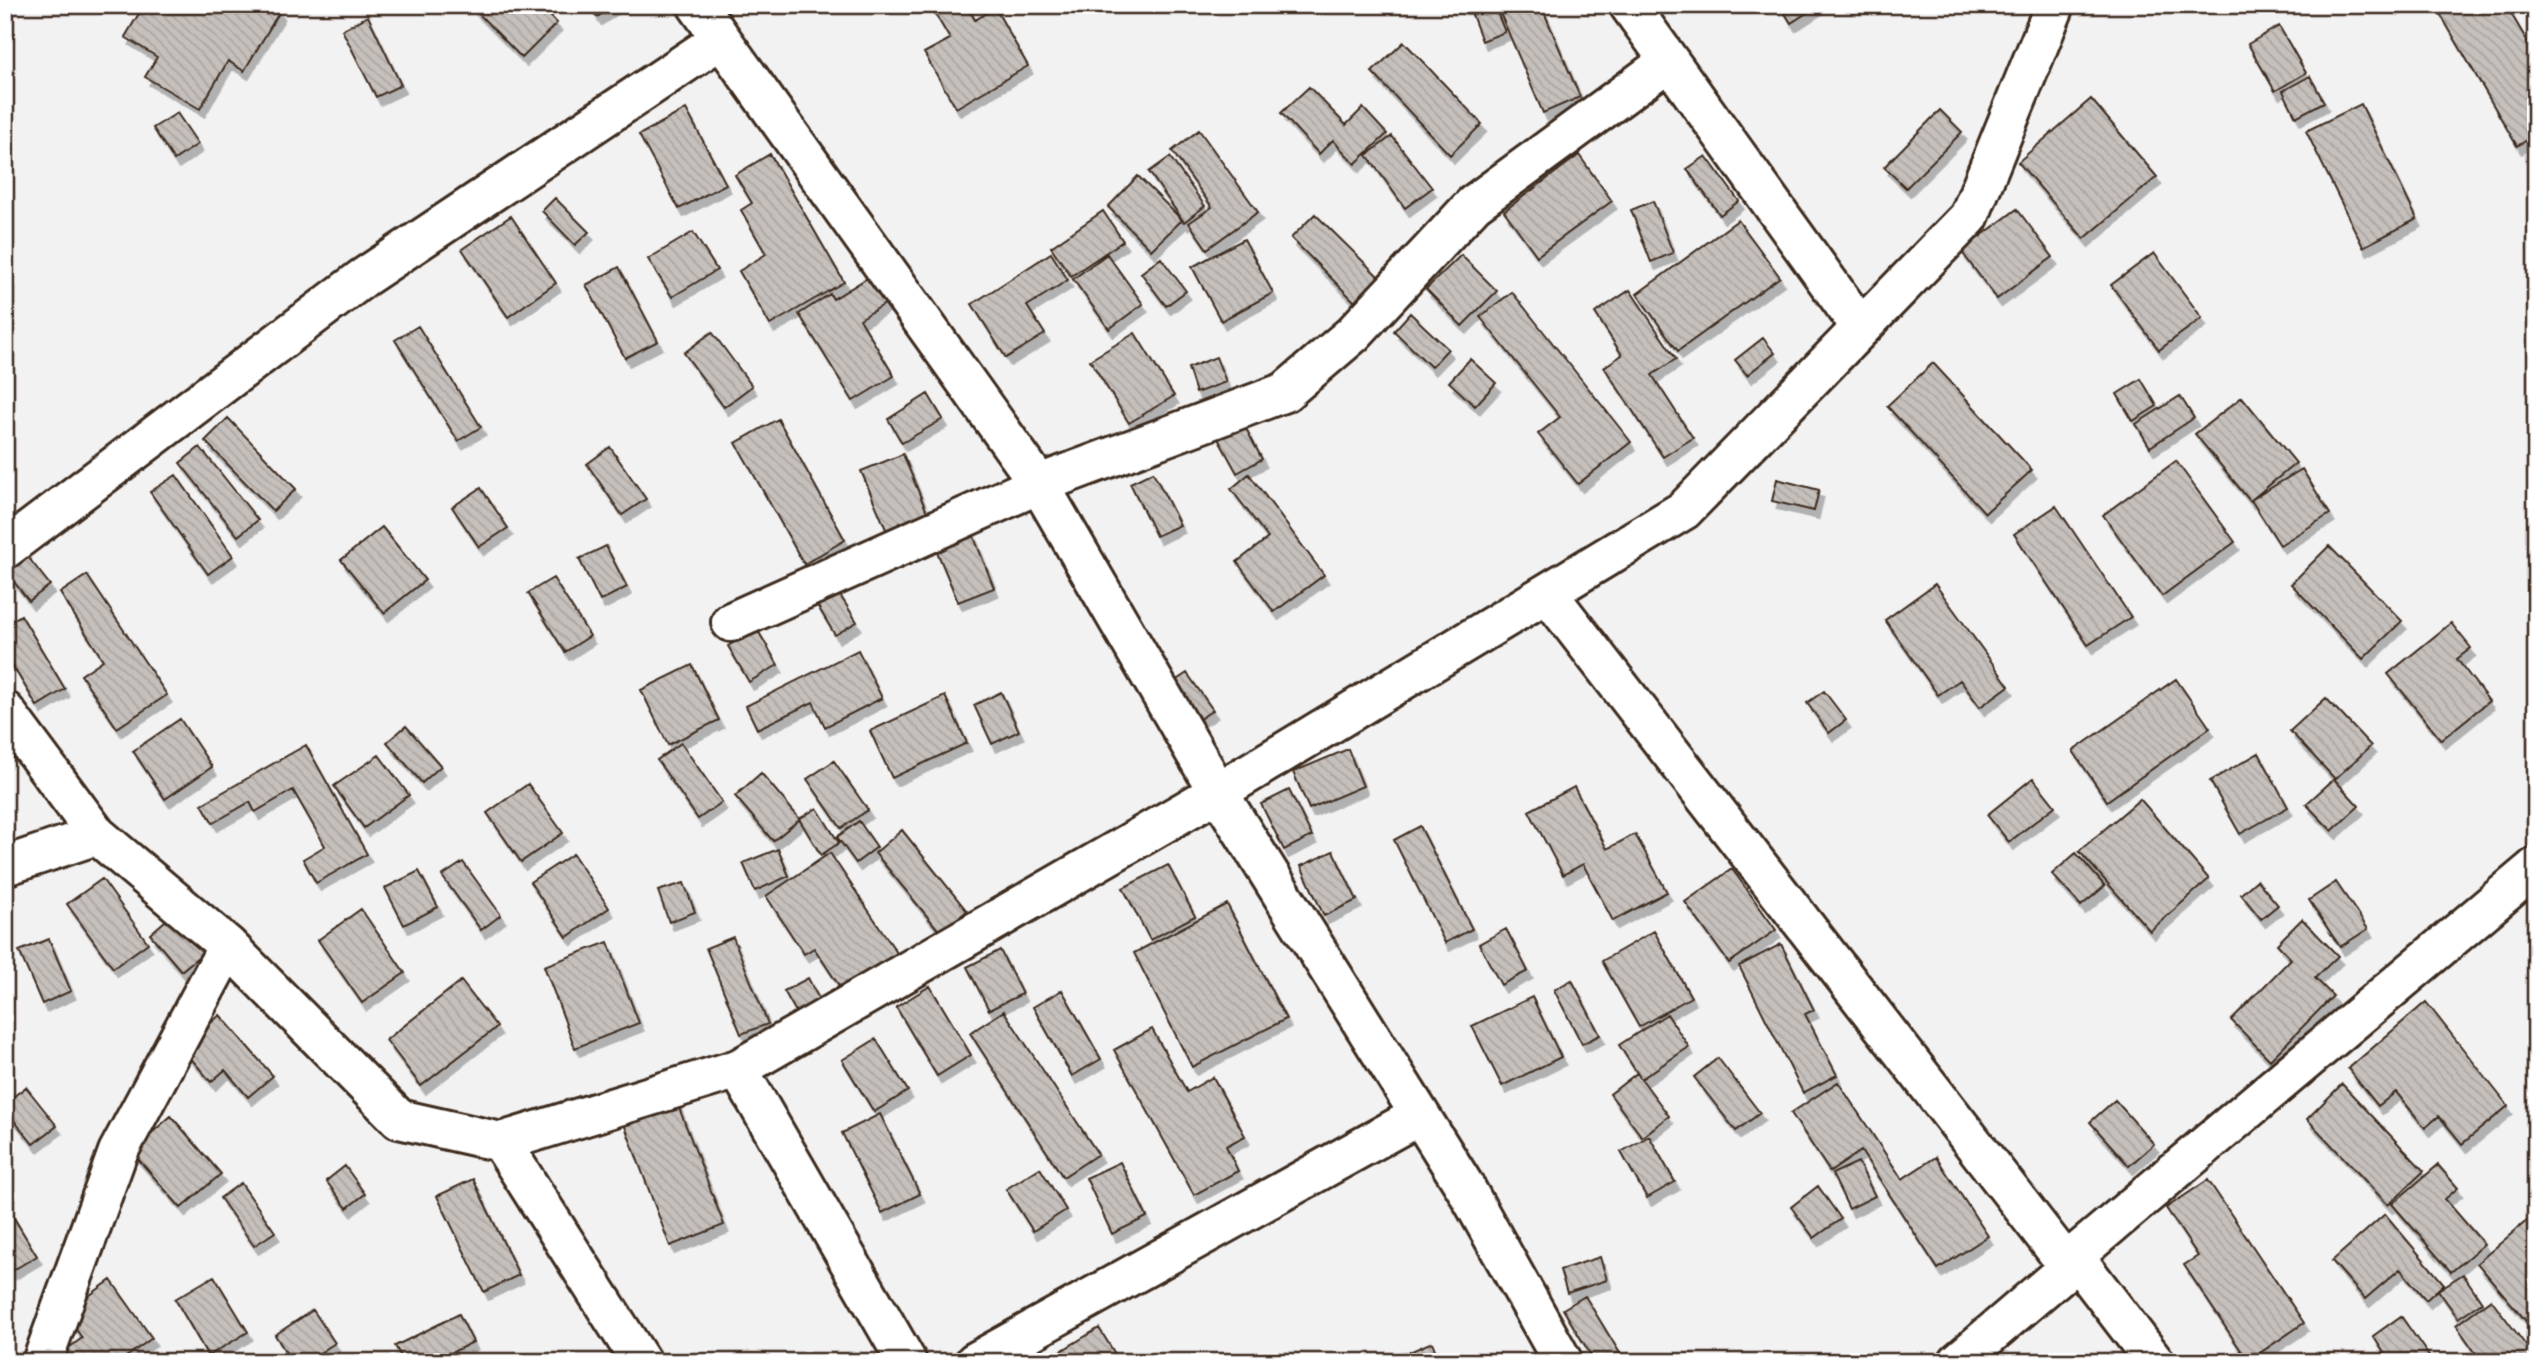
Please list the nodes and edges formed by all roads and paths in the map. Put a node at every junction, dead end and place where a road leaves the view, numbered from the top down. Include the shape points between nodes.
1 (697, 5) edge
2 (1629, 5) edge
3 (2055, 5) edge
4 (721, 39) junction
5 (1670, 61) junction
6 (1861, 328) junction
7 (1039, 484) junction
8 (5, 549) edge
9 (1548, 594) junction
10 (731, 622) dead end
11 (5, 711) edge
12 (1218, 792) junction
13 (96, 835) junction
14 (5, 866) edge
15 (2536, 867) edge
16 (228, 946) junction
17 (738, 1069) junction
18 (1420, 1115) junction
19 (501, 1142) junction
20 (2072, 1262) junction
21 (42, 1362) edge
22 (641, 1362) edge
23 (908, 1362) edge
24 (975, 1362) edge
25 (1563, 1362) edge
26 (1958, 1362) edge
27 (2155, 1362) edge

1 - 4 street
2 - 5 street
3 - 6 street via 1969,217
4 - 7 street
4 - 8 street via 363,278
5 - 6 street
5 - 7 street via 1474,204 1353,334 1285,392
6 - 9 street via 1684,510
7 - 10 street
7 - 12 street
9 - 12 street
9 - 20 street
11 - 13 street
12 - 17 street
12 - 18 street
13 - 14 street
13 - 16 street
15 - 20 street
16 - 19 street via 399,1119
16 - 21 street via 118,1152
17 - 19 street
17 - 23 street
18 - 24 street
18 - 25 street
19 - 22 street
20 - 26 street
20 - 27 street

